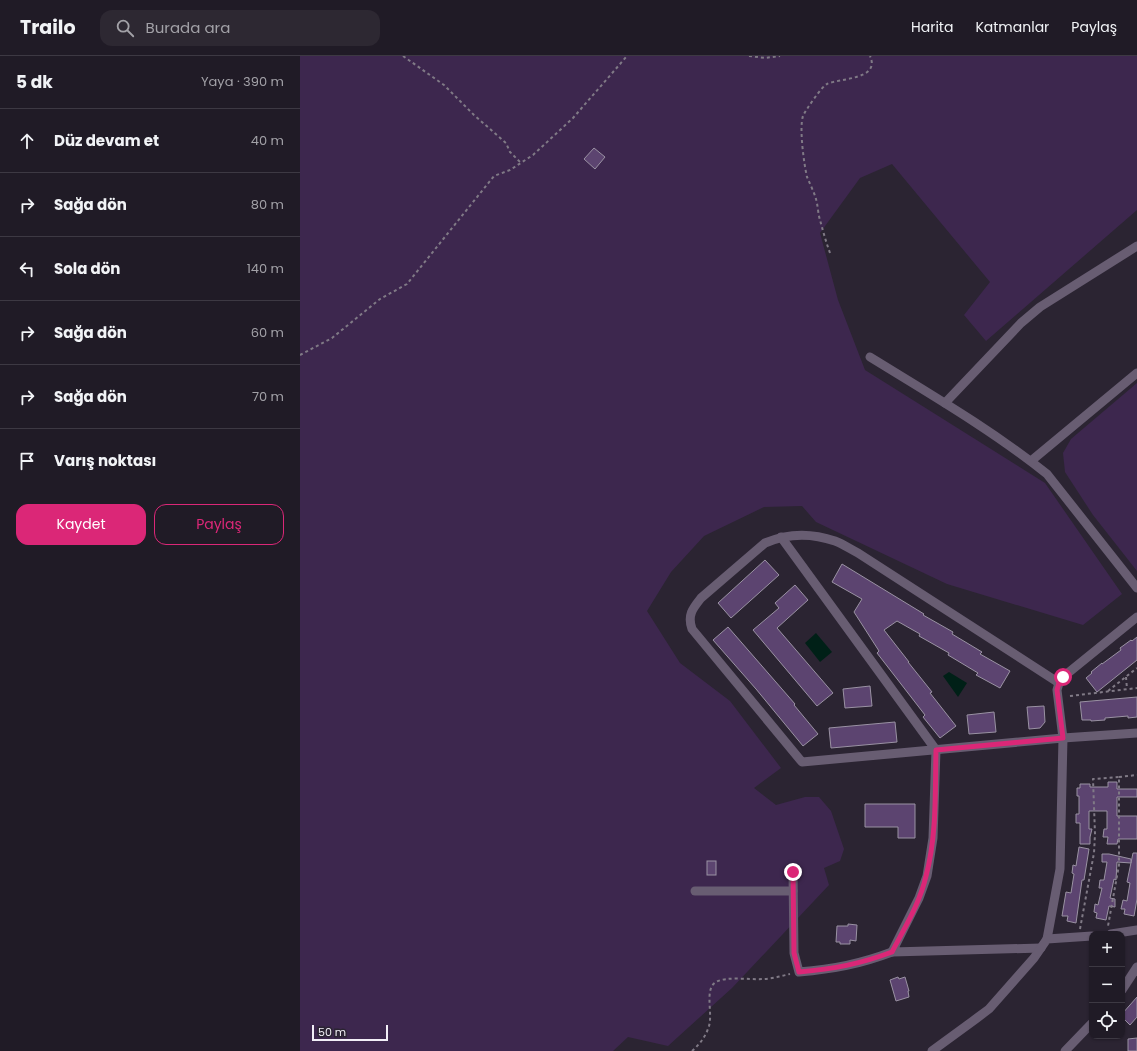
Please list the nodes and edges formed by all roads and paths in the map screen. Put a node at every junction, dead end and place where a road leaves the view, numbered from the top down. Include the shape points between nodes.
1 (403, 56) edge
2 (627, 56) edge
3 (749, 56) edge
4 (780, 56) edge
5 (870, 56) edge
6 (521, 163) junction
7 (1137, 246) edge
8 (830, 253) dead end
9 (300, 355) edge
10 (870, 358) dead end
11 (1137, 373) edge
12 (945, 403) junction
13 (1031, 461) junction
14 (781, 537) junction
15 (1137, 588) edge
16 (1137, 617) edge
17 (1137, 668) edge
18 (1126, 677) junction
19 (1059, 683) junction
20 (1137, 688) edge
21 (1127, 689) junction
22 (1107, 691) junction
23 (1070, 696) dead end
24 (1137, 733) edge
25 (1063, 738) junction
26 (936, 750) junction
27 (1137, 775) edge
28 (1119, 776) junction
29 (793, 872) dead end
30 (695, 891) dead end
31 (793, 891) junction
32 (1109, 930) edge
33 (1137, 930) edge
34 (1089, 936) edge
35 (1078, 938) junction
36 (1047, 939) junction
37 (1041, 948) junction
38 (892, 952) junction
39 (1137, 967) edge
40 (799, 972) junction
41 (1125, 985) edge
42 (1089, 1025) edge
43 (692, 1051) edge
44 (932, 1051) edge
45 (1065, 1051) edge

1 - 6 path via 444,85 506,143 510,152
2 - 6 path via 573,118
3 - 4 path
5 - 8 path via 872,68 865,74 826,84 803,116 801,131 808,177
6 - 9 path via 494,176 407,284 380,299 332,338
7 - 12 street via 1040,307 1021,323
10 - 12 street
11 - 13 street
12 - 13 street
13 - 15 street via 1047,474
14 - 19 street via 798,534 816,536 852,550
14 - 26 street
14 - 26 street via 765,543 702,598 690,614 689,622 692,629 802,762
16 - 19 street via 1073,668
17 - 18 path
18 - 21 path
18 - 22 path
19 - 25 street via 1057,690
20 - 21 path
21 - 22 path
22 - 23 path
24 - 25 street
25 - 26 street
25 - 36 street via 1060,869
26 - 38 street via 933,838 926,876 919,898
27 - 28 path
28 - 32 path via 1119,866
28 - 35 path via 1093,779 1094,853
29 - 31 street
30 - 31 street
31 - 40 street via 794,953
32 - 33 street
34 - 35 street
35 - 36 street
36 - 37 street
37 - 38 street
37 - 44 street via 989,1008
38 - 40 street via 849,966
39 - 41 street
40 - 43 path via 765,979 727,979 716,982 709,994 710,1025 706,1035
42 - 45 street

